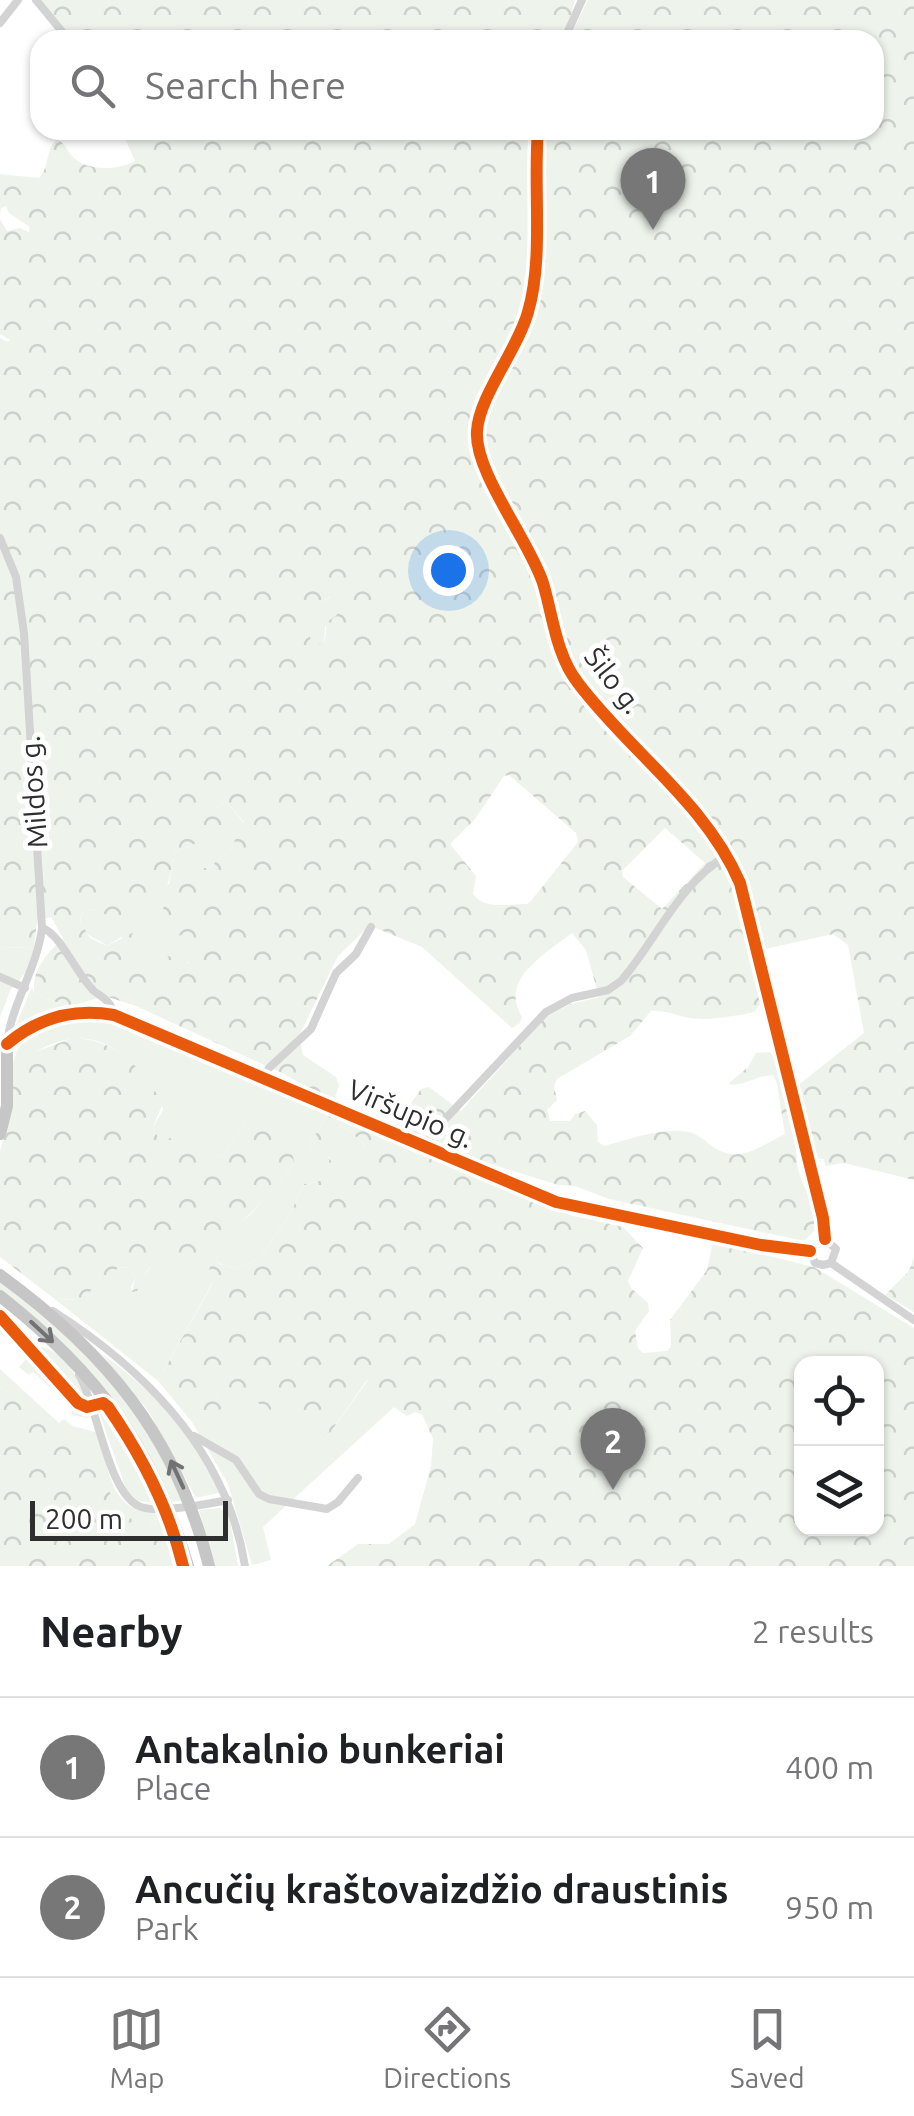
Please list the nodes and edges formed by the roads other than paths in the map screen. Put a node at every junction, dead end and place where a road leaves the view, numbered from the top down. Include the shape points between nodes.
1 (18, 0) edge
2 (36, 0) edge
3 (582, 0) edge
4 (0, 23) edge
5 (61, 30) edge
6 (568, 30) edge
7 (538, 140) edge
8 (0, 538) edge
9 (727, 854) junction
10 (371, 927) dead end
11 (42, 928) junction
12 (0, 977) edge
13 (25, 988) junction
14 (114, 1015) junction
15 (7, 1044) junction
16 (0, 1062) edge
17 (264, 1077) junction
18 (0, 1134) edge
19 (426, 1147) junction
20 (825, 1239) junction
21 (810, 1251) junction
22 (831, 1262) junction
23 (0, 1274) edge
24 (29, 1296) junction
25 (0, 1300) edge
26 (914, 1320) edge
27 (66, 1354) junction
28 (194, 1436) junction
29 (236, 1460) junction
30 (218, 1476) junction
31 (358, 1478) dead end
32 (228, 1500) junction
33 (188, 1566) edge
34 (209, 1566) edge
35 (245, 1566) edge

1 - 4 street
2 - 5 street
3 - 6 street
7 - 9 street, Šilo g. via 529,310 480,415 477,446 536,564 569,671
8 - 11 street, Mildos g. via 16,577 24,633
9 - 19 street via 672,907 620,982 546,1012
9 - 20 street, Šilo g. via 746,901
10 - 17 street via 336,972 311,1029
11 - 13 street, Mildos g.
11 - 14 street via 52,932
12 - 13 street
13 - 15 street, Mildos g.
14 - 15 street, Viršupio g. via 65,1014
14 - 17 street, Viršupio g.
15 - 16 main road
15 - 18 main road
17 - 19 street, Viršupio g.
19 - 21 street, Viršupio g. via 570,1206
20 - 21 street
20 - 22 street via 836,1249
21 - 22 street, Viršupio g. via 816,1262
22 - 26 street, Viršupio g.
23 - 24 main road
24 - 28 street via 143,1381
34 -> 24 main road via 183,1487 142,1412 92,1350
25 -> 27 main road
27 - 32 street via 131,1502 149,1509
27 - 33 main road via 140,1446
28 - 29 street
28 - 30 street
29 - 30 street
29 - 31 street via 259,1494 318,1510 338,1502
30 - 32 street
32 - 35 street

